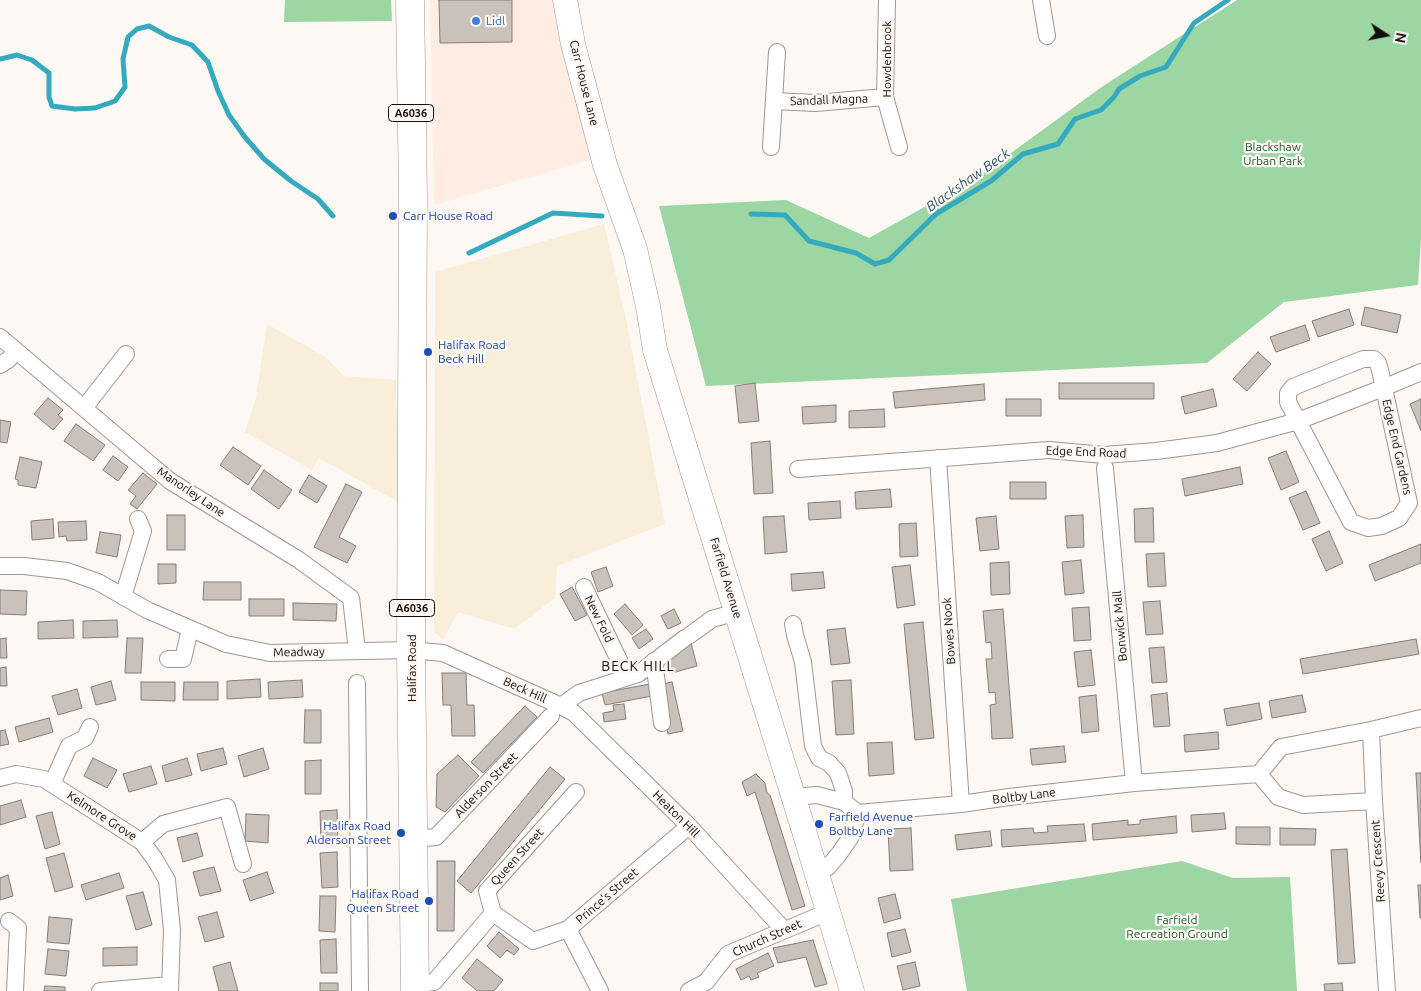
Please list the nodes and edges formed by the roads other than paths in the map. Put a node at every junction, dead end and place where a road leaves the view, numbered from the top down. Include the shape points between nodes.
1 (410, 0) edge
2 (565, 0) edge
3 (887, 0) edge
4 (1041, 0) edge
5 (1047, 36) dead end
6 (777, 52) dead end
7 (885, 97) junction
8 (774, 101) junction
9 (771, 147) dead end
10 (899, 147) dead end
11 (605, 165) joint
12 (0, 337) edge
13 (16, 351) junction
14 (126, 354) dead end
15 (0, 366) edge
16 (1421, 372) edge
17 (1383, 388) junction
18 (84, 408) junction
19 (1298, 421) junction
20 (938, 458) junction
21 (1105, 468) dead end
22 (798, 469) dead end
23 (138, 519) dead end
24 (0, 566) edge
25 (584, 587) dead end
26 (124, 596) junction
27 (737, 612) junction
28 (793, 624) dead end
29 (190, 628) junction
30 (412, 650) junction
31 (357, 651) junction
32 (168, 659) dead end
33 (654, 661) junction
34 (627, 677) junction
35 (357, 684) dead end
36 (556, 711) junction
37 (1421, 718) edge
38 (662, 723) dead end
39 (90, 727) dead end
40 (1371, 730) junction
41 (1259, 774) junction
42 (0, 778) edge
43 (1134, 783) junction
44 (52, 784) junction
45 (576, 792) dead end
46 (794, 797) junction
47 (1374, 801) junction
48 (844, 802) junction
49 (961, 804) junction
50 (858, 813) junction
51 (689, 826) junction
52 (413, 839) junction
53 (142, 842) junction
54 (243, 864) dead end
55 (817, 873) junction
56 (828, 912) junction
57 (492, 913) junction
58 (9, 921) dead end
59 (568, 929) junction
60 (784, 930) junction
61 (414, 987) edge
62 (170, 988) edge
63 (15, 991) edge
64 (100, 991) edge
65 (360, 991) edge
66 (600, 991) edge
67 (689, 991) edge
68 (852, 991) edge
69 (1388, 991) edge

1 - 30 highway, Halifax Road / A6036
2 - 11 street, Carr House Lane via 573,44
3 - 7 street, Howdenbrook
4 - 5 street
6 - 8 street, Sandall Magna
7 - 8 street, Sandall Magna via 815,103
7 - 10 street, Howdenbrook
8 - 9 street, Sandall Magna
11 - 27 street, Farfield Avenue via 635,249 655,350
12 - 13 street, Manorley Lane
13 - 15 street
13 - 18 street, Manorley Lane
14 - 18 street
16 - 17 street, Edge End Road
17 - 19 street, Edge End Road
17 - 19 street, Edge End Gardens via 1378,363 1374,359 1363,359 1293,387 1288,393 1288,402
17 - 19 street, Edge End Gardens via 1409,503 1399,518 1382,526 1368,528 1351,522
18 - 31 street, Manorley Lane via 170,481 299,560 351,598
19 - 20 street, Edge End Road via 1217,442 1156,451 1104,455 1049,450
20 - 22 street, Edge End Road
20 - 49 street, Bowes Nook
21 - 43 street, Bonwick Mall
23 - 26 street via 143,531
24 - 26 street, Meadway via 67,571
25 - 34 street, New Fold
26 - 29 street, Meadway via 147,610
27 - 33 street, Beck Hill via 712,619
27 - 46 street, Farfield Avenue
28 - 48 street via 803,662 813,746 819,758 829,763 838,774
29 - 31 street, Meadway via 226,644 270,653
29 - 32 street via 183,659
30 - 31 street, Meadway
30 - 36 street, Beck Hill via 443,653
30 - 52 highway, Halifax Road / A6036
33 - 34 street, Beck Hill via 638,674
33 - 38 street
34 - 36 street, Beck Hill via 579,693
35 - 65 street
36 - 51 street, Heaton Hill via 574,713
36 - 52 street, Alderson Street via 436,837
37 - 40 street
39 - 44 street via 85,738 69,746
40 - 41 street via 1281,747
40 - 47 street, Reevy Crescent
41 - 43 street, Boltby Lane
41 - 47 street via 1278,797 1303,805
42 - 44 street, Kelmore Grove via 16,774 44,779
43 - 49 street, Boltby Lane
44 - 53 street, Kelmore Grove
45 - 57 street, Queen Street via 487,891
46 - 48 street via 817,795
46 - 55 street, Farfield Avenue
47 - 69 street, Reevy Crescent
48 - 50 street
49 - 50 street, Boltby Lane
50 - 55 street via 850,838 828,866
51 - 59 street, Prince's Street
51 - 60 street, Heaton Hill
52 - 61 highway, Halifax Road / A6036
53 - 54 street via 163,824 227,807
53 - 62 street, Kelmore Grove via 166,880 172,930
55 - 56 street, Farfield Avenue
56 - 60 street, Church Street
56 - 68 street, Farfield Avenue
57 - 59 street, Prince's Street via 533,941
57 - 61 street via 434,982
58 - 63 street via 18,928
59 - 66 street
60 - 67 street, Church Street via 728,954 706,982
62 - 64 street

